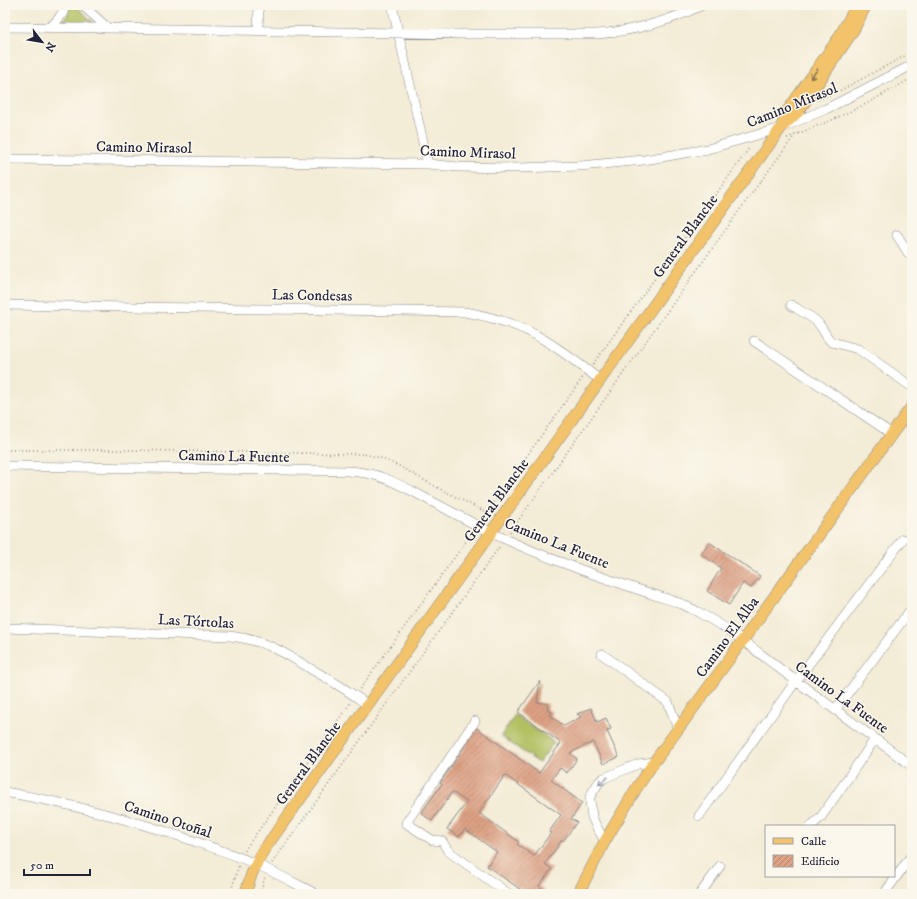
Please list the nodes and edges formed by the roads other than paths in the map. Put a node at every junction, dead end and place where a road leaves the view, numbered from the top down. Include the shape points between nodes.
1 (65, 5) edge
2 (82, 5) edge
3 (259, 5) edge
4 (392, 5) edge
5 (702, 5) edge
6 (857, 5) edge
7 (866, 5) edge
8 (5, 27) edge
9 (49, 28) junction
10 (108, 28) junction
11 (258, 30) junction
12 (398, 32) junction
13 (912, 65) edge
14 (781, 128) junction
15 (5, 160) edge
16 (428, 164) junction
17 (897, 235) dead end
18 (912, 255) edge
19 (5, 305) edge
20 (791, 305) dead end
21 (754, 341) dead end
22 (600, 380) junction
23 (912, 387) edge
24 (912, 406) edge
25 (892, 434) junction
26 (5, 466) edge
27 (491, 532) junction
28 (903, 539) dead end
29 (912, 608) edge
30 (5, 628) edge
31 (743, 640) junction
32 (602, 654) dead end
33 (796, 681) junction
34 (368, 705) junction
35 (835, 710) junction
36 (475, 721) dead end
37 (678, 729) junction
38 (875, 739) junction
39 (654, 762) junction
40 (912, 766) edge
41 (5, 792) edge
42 (699, 816) dead end
43 (812, 825) edge
44 (605, 841) junction
45 (912, 855) edge
46 (256, 864) junction
47 (720, 866) dead end
48 (245, 894) edge
49 (316, 894) edge
50 (509, 894) edge
51 (578, 894) edge
52 (700, 894) edge
53 (884, 894) edge

1 - 9 street via 64,11
2 - 10 street
3 - 11 street
4 - 12 street
5 - 12 street via 661,22 597,34
6 -> 14 main road, General Blanche via 838,39 786,113
7 - 14 main road, General Blanche via 852,31 798,112
8 - 9 street
9 - 10 street
10 - 11 street
11 - 12 street
12 - 16 street
13 - 14 street, Camino Mirasol via 826,109
14 - 16 street, Camino Mirasol via 708,149 612,164 519,168
14 - 22 main road, General Blanche
15 - 16 street, Camino Mirasol
17 - 18 street
19 - 22 street, Las Condesas via 465,312 484,315 545,340
20 - 23 street via 816,321 829,340 858,349
21 - 25 street
22 - 27 main road, General Blanche
24 - 25 main road, Camino El Alba
25 - 31 main road, Camino El Alba
26 - 27 street, Camino La Fuente via 362,472 376,474 395,482
27 - 31 street, Camino La Fuente via 560,562 682,604
27 - 34 main road, General Blanche
28 - 33 street
29 - 35 street
30 - 34 street, Las Tórtolas via 245,638 284,652
31 - 33 street, Camino La Fuente
31 - 37 main road, Camino El Alba
32 - 37 street via 668,702
33 - 35 street, Camino La Fuente
33 - 42 street
34 - 46 main road, General Blanche
35 - 38 street, Camino La Fuente
36 - 50 street via 406,823 432,840 442,841 448,851
37 - 39 main road, Camino El Alba
38 - 40 street, Camino La Fuente
38 - 43 street via 821,817
39 - 44 main road, Camino El Alba
39 -> 44 street via 638,764 601,780 592,793 592,817
41 - 46 street, Camino Otoñal via 126,819
44 - 51 main road, Camino El Alba
45 - 53 street
46 - 48 main road, General Blanche
46 - 49 street, Camino Otoñal
47 - 52 street

